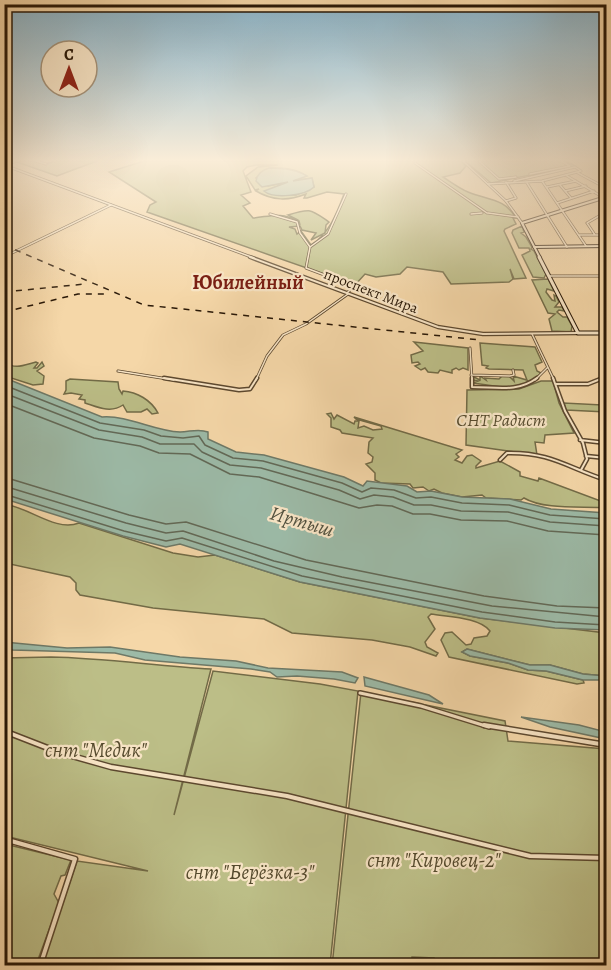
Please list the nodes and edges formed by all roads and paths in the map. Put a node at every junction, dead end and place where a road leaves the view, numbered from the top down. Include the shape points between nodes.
1 (108, 206) edge
2 (114, 206) edge
3 (340, 206) edge
4 (477, 206) edge
5 (510, 206) edge
6 (542, 206) edge
7 (560, 206) edge
8 (581, 206) edge
9 (563, 212) junction
10 (606, 212) edge
11 (487, 213) junction
12 (270, 214) dead end
13 (471, 214) dead end
14 (548, 216) junction
15 (518, 217) junction
16 (522, 224) junction
17 (606, 225) edge
18 (606, 229) edge
19 (579, 235) junction
20 (595, 235) junction
21 (606, 235) edge
22 (567, 246) junction
23 (586, 246) junction
24 (606, 246) edge
25 (310, 247) junction
26 (534, 247) junction
27 (12, 253) dead end
28 (549, 276) junction
29 (606, 276) edge
30 (347, 293) junction
31 (578, 333) junction
32 (606, 333) edge
33 (532, 334) junction
34 (470, 348) dead end
35 (547, 368) junction
36 (513, 370) dead end
37 (118, 371) dead end
38 (471, 375) junction
39 (606, 377) edge
40 (556, 384) junction
41 (580, 440) junction
42 (606, 442) edge
43 (586, 456) junction
44 (606, 458) edge
45 (500, 460) dead end
46 (581, 470) junction
47 (606, 480) edge
48 (360, 693) dead end
49 (4, 731) edge
50 (606, 745) edge
51 (4, 839) edge
52 (606, 858) edge
53 (40, 966) edge

1 - 27 street
2 - 30 street, проспект Мира
3 - 25 street via 328,234
4 - 11 street
5 - 15 street
6 - 14 street
7 - 9 street
8 - 9 main road
9 - 14 main road
9 - 19 street
10 - 20 street via 587,223
11 - 13 street
11 - 15 street
12 - 25 street via 297,222
14 - 16 main road
14 - 22 street
15 - 16 street
16 - 26 main road
17 - 18 street
19 - 20 street
19 - 23 street
20 - 21 street
22 - 23 main road
22 - 26 main road
23 - 24 main road
25 - 30 street via 306,268 354,286
26 - 28 main road
28 - 29 street
28 - 31 main road
30 - 33 street, проспект Мира via 447,329
30 - 37 street via 306,324 281,336 250,389
31 - 32 main road, проспект Мира
31 - 33 street, проспект Мира
33 - 35 street
34 - 38 street
35 - 38 street via 535,382 513,389 472,387
35 - 40 street
36 - 38 street via 514,375 510,376
39 - 40 street via 588,384
40 - 41 street
41 - 42 street
41 - 43 street
43 - 44 street
43 - 46 street
45 - 46 street via 507,453 528,454
46 - 47 street
48 - 50 street via 422,706 494,728
49 - 52 street via 111,767 287,796 530,856
51 - 53 street via 75,859

